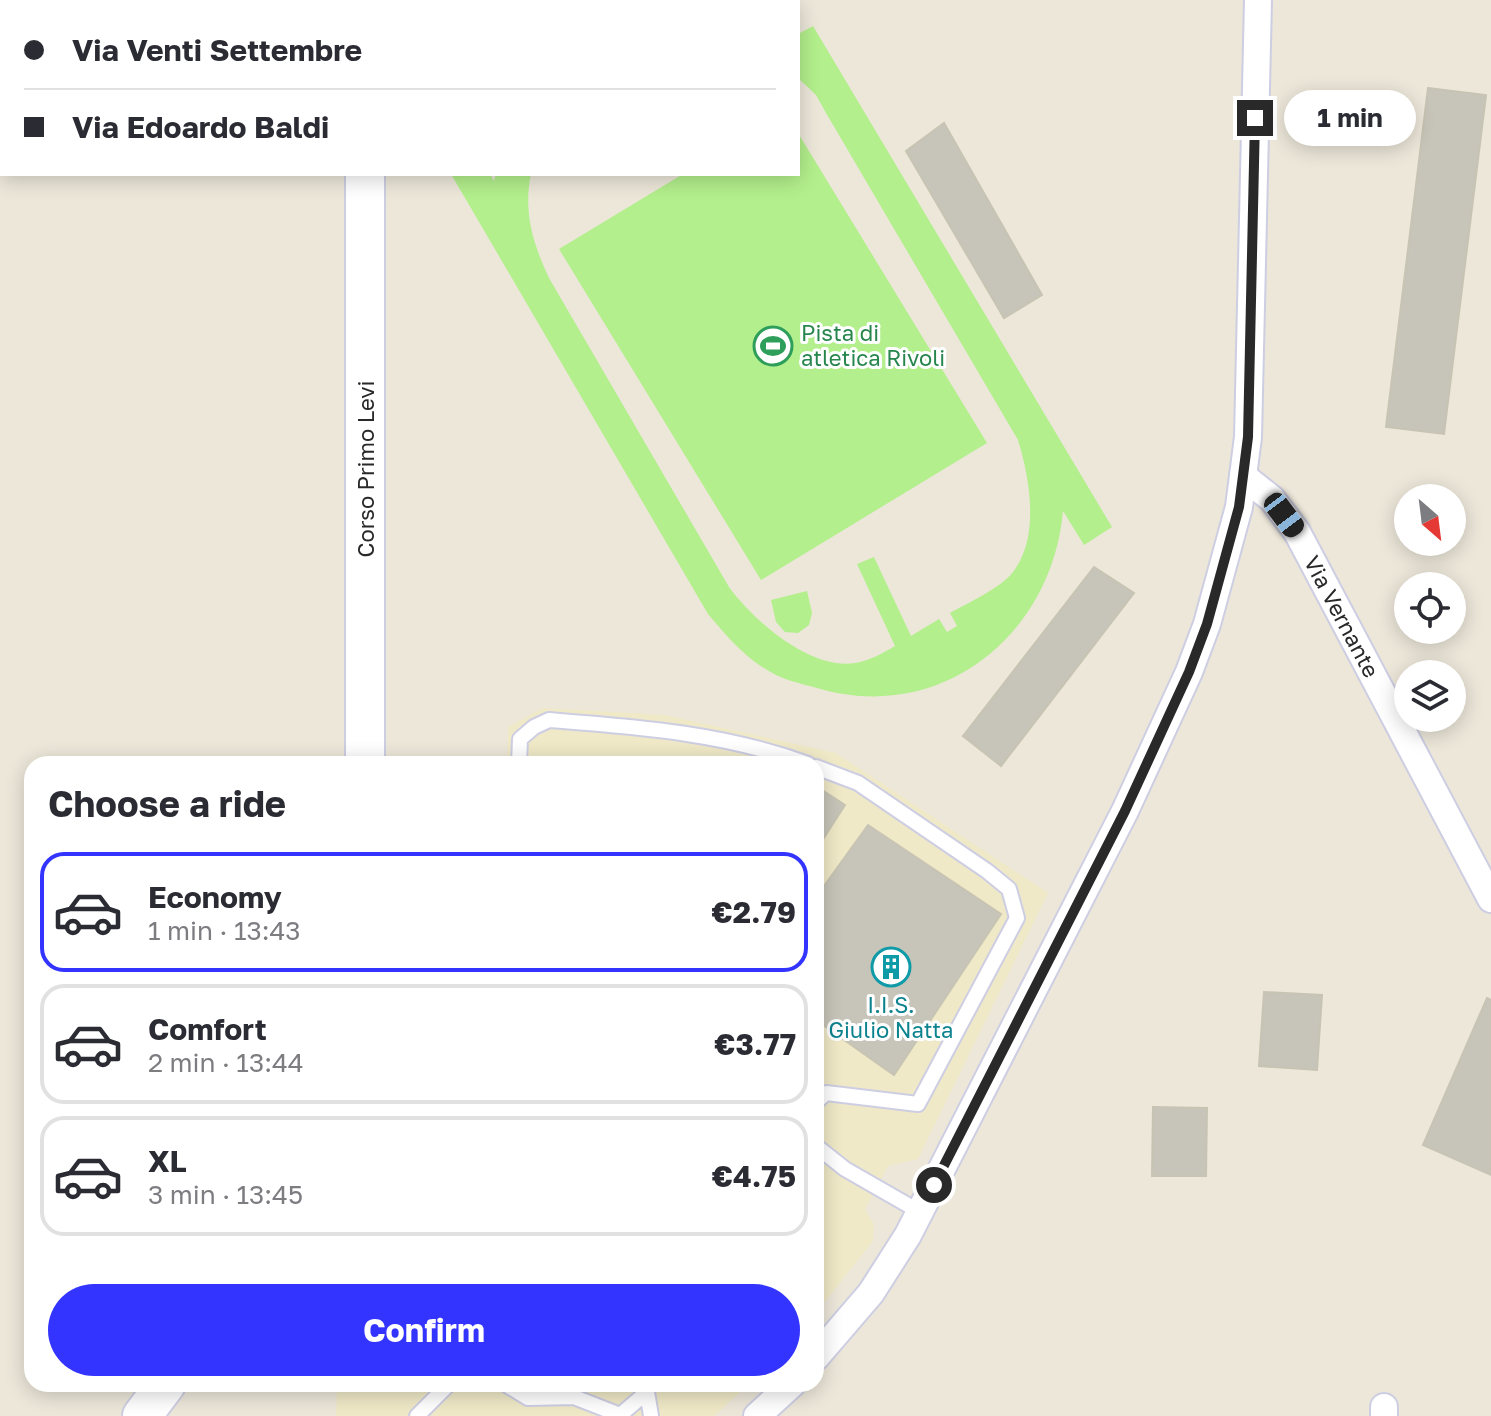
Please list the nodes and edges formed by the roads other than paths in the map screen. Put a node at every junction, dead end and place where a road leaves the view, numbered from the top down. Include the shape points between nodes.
1 (1258, 0) edge
2 (365, 176) edge
3 (1243, 476) junction
4 (365, 756) edge
5 (519, 756) edge
6 (786, 756) edge
7 (824, 770) edge
8 (1491, 899) edge
9 (824, 1095) edge
10 (824, 1152) edge
11 (920, 1212) junction
12 (824, 1348) edge
13 (160, 1392) edge
14 (441, 1392) edge
15 (518, 1392) edge
16 (641, 1392) edge
17 (645, 1392) edge
18 (783, 1392) edge
19 (142, 1416) edge
20 (417, 1416) edge
21 (620, 1416) edge
22 (651, 1416) edge
23 (757, 1416) edge

1 - 3 street via 1251,388
2 - 4 main road, Corso Primo Levi
3 - 8 street, Via Vernante via 1272,499 1297,532
3 - 11 street via 1225,564 1189,672 1125,811
5 - 6 lane via 520,739 549,720 667,729
7 - 9 lane via 858,783 987,871 1009,889 1017,918 918,1104
10 - 11 lane
11 - 12 street via 871,1293
13 - 19 main road
14 - 20 lane
15 - 21 lane via 528,1398 574,1397
16 - 21 lane
17 - 22 lane
18 - 23 street

